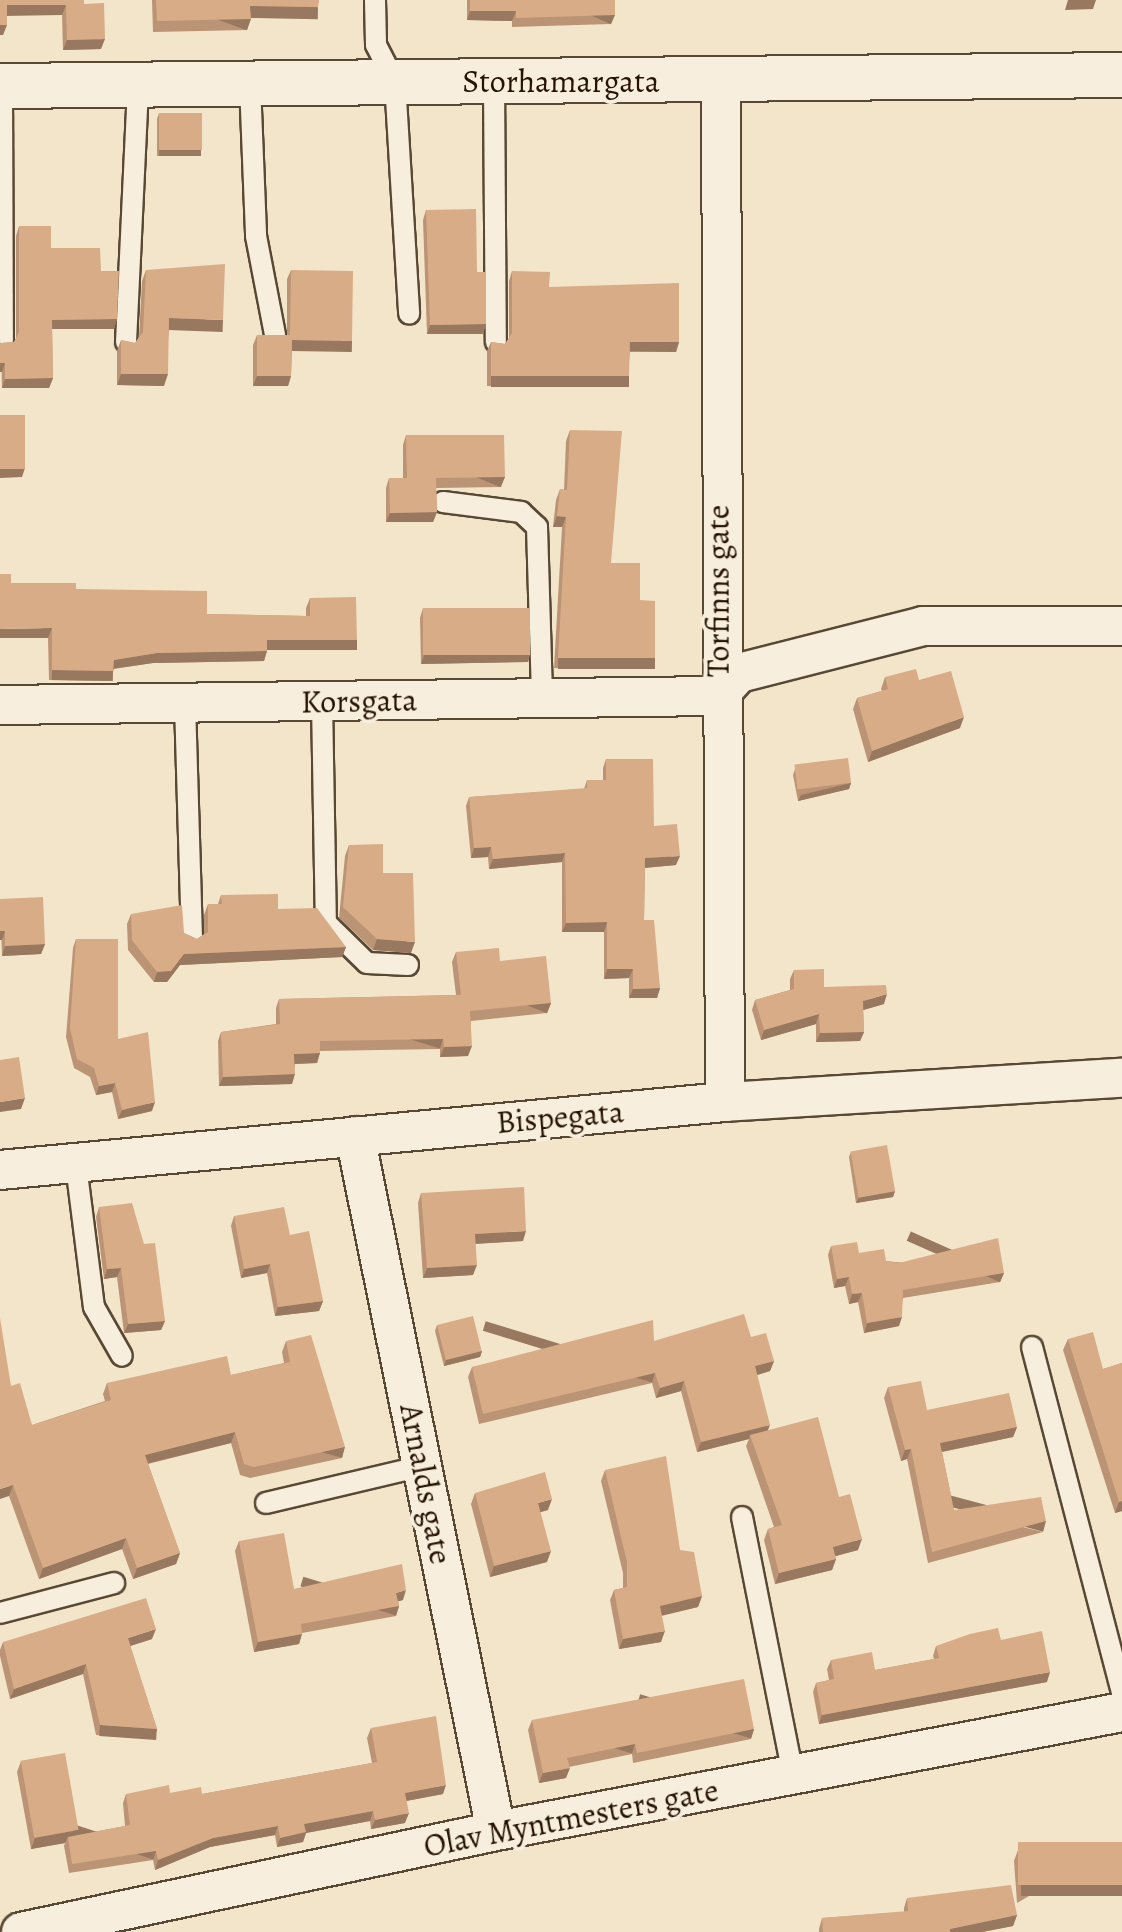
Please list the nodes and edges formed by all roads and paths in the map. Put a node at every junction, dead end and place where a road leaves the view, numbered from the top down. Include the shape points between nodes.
1 (375, 0) edge
2 (1122, 75) edge
3 (721, 80) junction
4 (395, 82) junction
5 (494, 82) junction
6 (250, 84) junction
7 (138, 85) junction
8 (1, 86) edge
9 (409, 314) dead end
10 (275, 335) edge
11 (3, 341) edge
12 (126, 342) edge
13 (496, 342) edge
14 (443, 502) dead end
15 (1122, 626) edge
16 (718, 696) junction
17 (542, 698) junction
18 (322, 701) junction
19 (185, 703) junction
20 (0, 705) edge
21 (192, 937) edge
22 (408, 965) dead end
23 (1122, 1078) edge
24 (725, 1102) junction
25 (355, 1136) junction
26 (76, 1165) junction
27 (0, 1170) edge
28 (1032, 1347) dead end
29 (122, 1356) dead end
30 (422, 1466) junction
31 (266, 1503) dead end
32 (742, 1517) dead end
33 (114, 1583) dead end
34 (0, 1613) edge
35 (1122, 1693) edge
36 (1122, 1712) edge
37 (793, 1775) junction
38 (496, 1831) junction
39 (0, 1910) edge
40 (4, 1932) edge
41 (21, 1932) edge

1 - 4 lane via 376,45
2 - 3 main road, Storhamargata
3 - 5 main road, Storhamargata
3 - 16 street, Torfinns gate
4 - 5 main road, Storhamargata
4 - 6 main road, Storhamargata
4 - 9 lane
5 - 13 lane
6 - 7 main road, Storhamargata
6 - 10 lane via 256,236
7 - 8 main road, Storhamargata
7 - 12 lane
8 - 11 lane
14 - 17 lane via 521,512 537,527
15 - 16 street via 923,626 739,673
16 - 17 street, Korsgata
16 - 24 street, Torfinns gate
17 - 18 street, Korsgata
18 - 19 street, Korsgata
18 - 22 lane via 326,923 367,963
19 - 20 street, Korsgata
19 - 21 lane
23 - 24 street, Bispegata
24 - 25 street, Bispegata
25 - 26 street, Bispegata
25 - 30 street, Arnalds gate
26 - 27 street, Bispegata
26 - 29 lane via 94,1307
28 - 35 lane
30 - 31 lane
30 - 38 street, Arnalds gate
32 - 37 lane
33 - 34 lane
36 - 37 street, Olav Myntmesters gate
37 - 38 street, Olav Myntmesters gate
38 - 41 street, Olav Myntmesters gate
39 - 40 street

